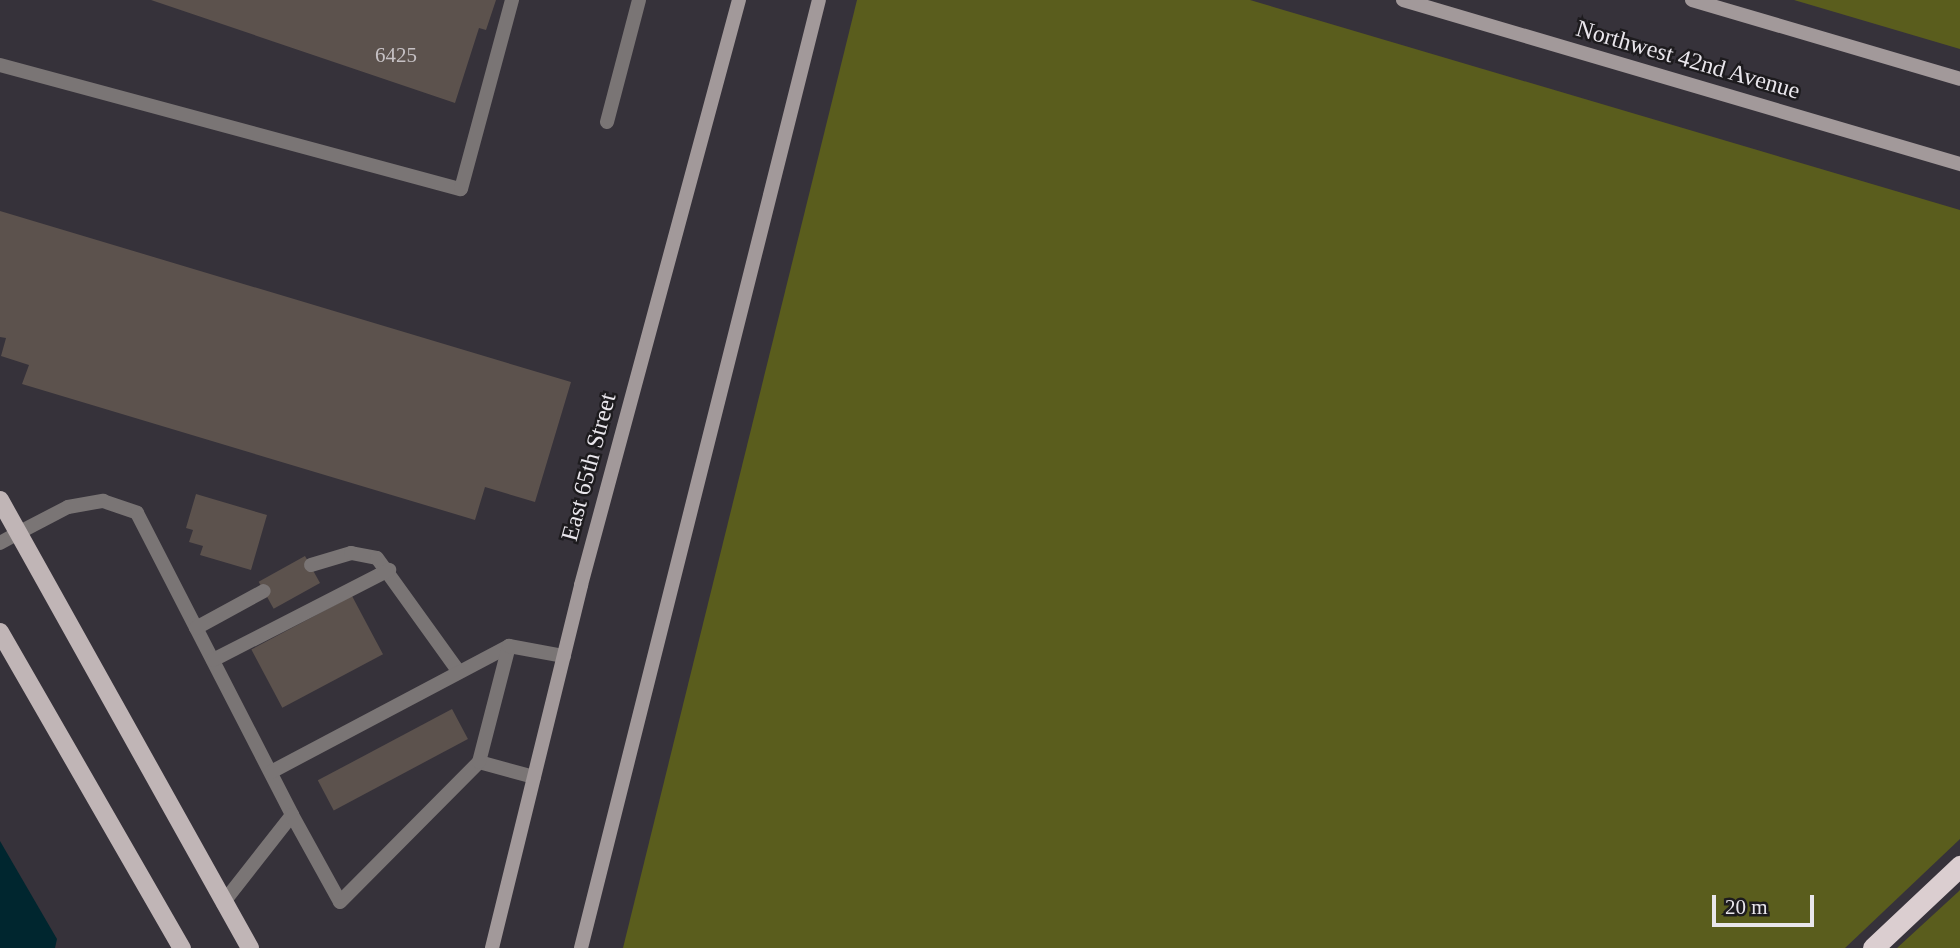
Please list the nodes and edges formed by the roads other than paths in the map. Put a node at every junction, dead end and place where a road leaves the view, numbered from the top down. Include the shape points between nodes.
1 (512, 0) edge
2 (639, 0) edge
3 (739, 0) edge
4 (819, 0) edge
5 (1403, 0) edge
6 (1692, 0) edge
7 (0, 65) edge
8 (1960, 79) edge
9 (607, 122) dead end
10 (1960, 164) edge
11 (0, 500) edge
12 (18, 533) junction
13 (0, 543) edge
14 (311, 565) dead end
15 (389, 570) junction
16 (264, 591) dead end
17 (196, 628) junction
18 (0, 632) edge
19 (509, 646) junction
20 (564, 656) junction
21 (212, 660) junction
22 (460, 672) junction
23 (479, 762) junction
24 (271, 772) junction
25 (534, 777) junction
26 (292, 815) junction
27 (1960, 866) edge
28 (223, 903) junction
29 (182, 948) edge
30 (250, 948) edge
31 (492, 948) edge
32 (581, 948) edge
33 (1873, 948) edge

1 - 7 street via 461,189
2 - 9 street
3 - 20 main road, East 65th Street
4 - 32 main road
5 - 10 main road, Northwest 42nd Avenue
6 - 8 main road
11 - 12 main road
12 - 13 street
12 - 17 street via 68,507 103,501 137,513
12 - 28 main road
14 - 15 street via 351,553 376,558
15 - 21 street
15 - 22 street
16 - 17 street
17 - 21 street
18 - 29 main road
19 - 20 street
19 - 22 street
19 - 23 street
20 - 25 main road, East 65th Street
21 - 24 street
22 - 24 street
23 - 25 street
23 - 26 street via 340,902
24 - 26 street
25 - 31 main road, East 65th Street
26 - 28 street
27 - 33 highway
28 - 30 main road

